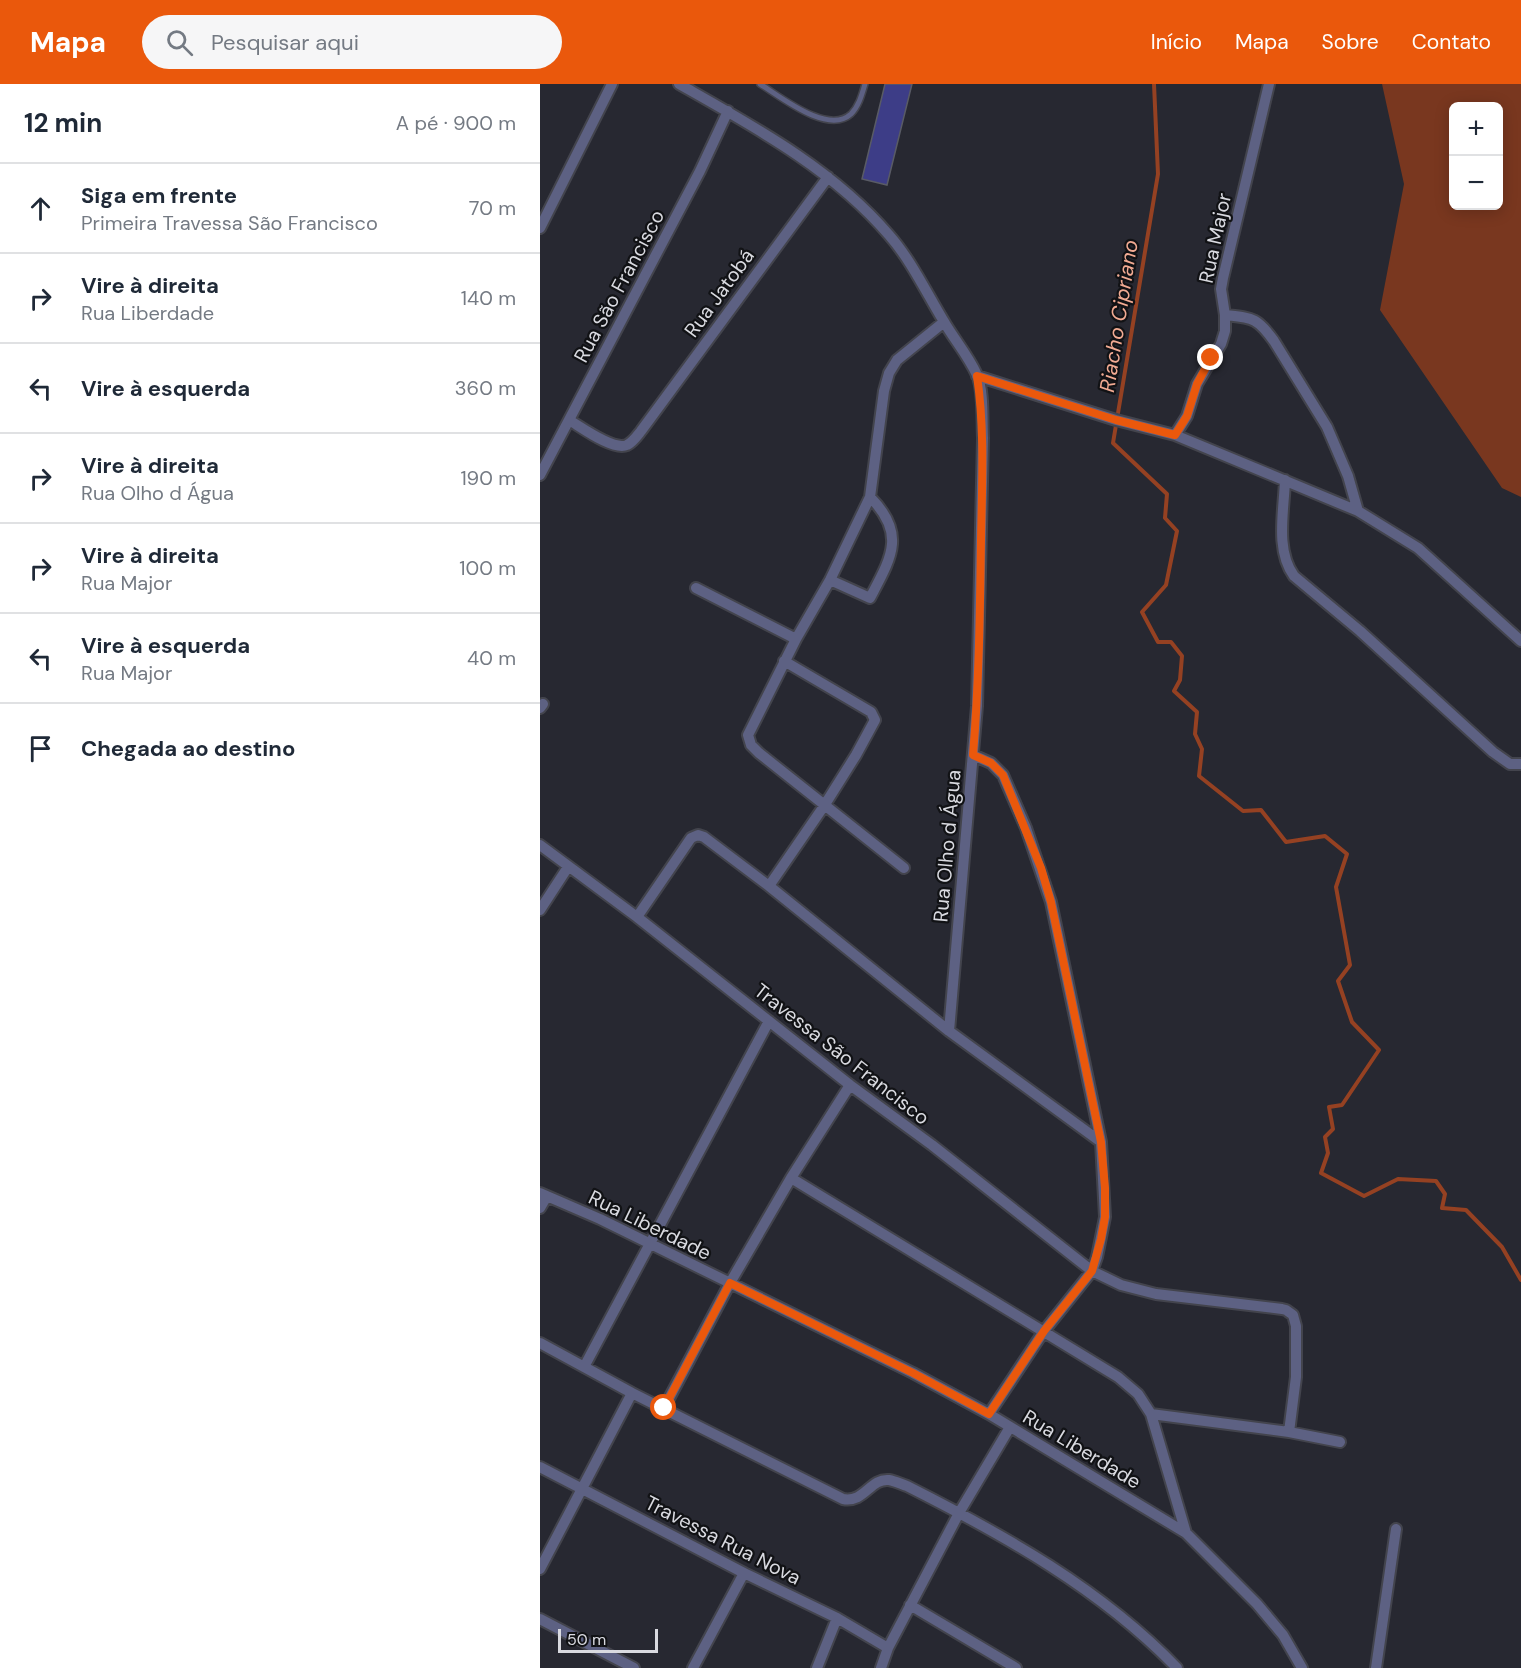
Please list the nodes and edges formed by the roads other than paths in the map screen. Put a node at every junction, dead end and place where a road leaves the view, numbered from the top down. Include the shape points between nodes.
1 (612, 84) edge
2 (679, 84) edge
3 (760, 84) edge
4 (865, 84) edge
5 (1269, 84) edge
6 (728, 111) junction
7 (828, 177) junction
8 (540, 228) edge
9 (1225, 315) junction
10 (944, 322) junction
11 (977, 376) junction
12 (569, 420) junction
13 (1175, 435) junction
14 (540, 476) edge
15 (1285, 480) junction
16 (870, 497) junction
17 (1358, 511) junction
18 (830, 579) junction
19 (696, 588) dead end
20 (795, 639) junction
21 (1521, 641) edge
22 (784, 661) junction
23 (973, 755) junction
24 (1521, 764) edge
25 (824, 806) junction
26 (540, 845) edge
27 (568, 867) junction
28 (904, 868) dead end
29 (770, 886) junction
30 (540, 910) edge
31 (637, 917) junction
32 (769, 1021) junction
33 (949, 1031) junction
34 (850, 1085) junction
35 (1101, 1142) junction
36 (791, 1178) junction
37 (543, 1194) edge
38 (540, 1208) edge
39 (651, 1244) junction
40 (1092, 1271) junction
41 (730, 1283) junction
42 (1044, 1331) junction
43 (540, 1343) edge
44 (584, 1367) junction
45 (632, 1393) junction
46 (664, 1408) junction
47 (989, 1414) junction
48 (1151, 1414) junction
49 (1010, 1427) junction
50 (1289, 1432) junction
51 (1340, 1442) dead end
52 (540, 1467) edge
53 (583, 1488) junction
54 (960, 1513) junction
55 (1396, 1529) dead end
56 (1186, 1533) junction
57 (540, 1569) edge
58 (744, 1573) junction
59 (910, 1605) junction
60 (837, 1618) junction
61 (540, 1619) edge
62 (888, 1648) junction
63 (634, 1668) edge
64 (693, 1668) edge
65 (817, 1668) edge
66 (881, 1668) edge
67 (1016, 1668) edge
68 (1177, 1668) edge
69 (1302, 1668) edge
70 (1376, 1668) edge

1 - 8 street
2 - 6 street
3 - 4 lane via 819,119 833,122 857,107
5 - 9 street, Rua Major via 1222,278
6 - 7 street
6 - 12 street, Rua São Francisco
7 - 10 street via 902,251
7 - 12 street, Rua Jatobá via 630,444 606,442
9 - 13 street, Rua Major via 1221,344 1197,384 1187,416
9 - 17 street via 1254,319 1266,329 1327,427
10 - 11 street
10 - 16 street via 897,360 889,373
11 - 13 street
11 - 23 street, Rua Olho d Água via 982,472
12 - 14 street, Rua São Francisco
13 - 15 street
15 - 17 street
15 - 24 street via 1283,545 1287,567 1294,576 1493,752 1510,764
16 - 18 street
16 - 18 street via 886,516 894,540 888,564 870,598
17 - 21 street via 1418,548
18 - 20 street
19 - 20 street
20 - 22 street
22 - 25 street via 751,727 748,741
22 - 25 street via 874,717 874,724
23 - 33 street, Rua Olho d Água
23 - 35 street via 991,763 1003,775 1041,868
25 - 28 street
25 - 29 street
26 - 27 street, Travessa São Francisco
27 - 30 street
27 - 31 street, Travessa São Francisco
29 - 31 street via 698,835 691,838
29 - 33 street
31 - 32 street, Travessa São Francisco
32 - 34 street, Travessa São Francisco
32 - 39 street
33 - 35 street
34 - 36 street
34 - 40 street, Travessa São Francisco
35 - 40 street via 1105,1217
36 - 41 street
36 - 42 street
37 - 38 street
37 - 39 street, Rua Liberdade
39 - 41 street, Rua Liberdade
39 - 44 street
40 - 42 street
40 - 50 street, Travessa São Francisco via 1121,1285 1156,1294 1289,1312 1295,1319 1297,1351
41 - 46 street
41 - 47 street, Rua Liberdade
42 - 47 street
42 - 48 street via 1118,1377 1138,1394
43 - 44 street
44 - 45 street
45 - 46 street
45 - 53 street
46 - 54 street via 843,1499 857,1499 874,1484 888,1480
47 - 49 street, Rua Liberdade
48 - 50 street
48 - 56 street
49 - 54 street
49 - 56 street, Rua Liberdade
50 - 51 street
52 - 53 street, Travessa Rua Nova
53 - 57 street
53 - 58 street, Travessa Rua Nova
54 - 59 street
54 - 68 street via 1078,1584 1155,1645
55 - 70 street
56 - 69 street, Rua Liberdade via 1257,1604 1283,1635
58 - 60 street, Travessa Rua Nova
58 - 64 street
59 - 62 street
59 - 67 street
60 - 62 street, Travessa Rua Nova
60 - 65 street
61 - 63 street
62 - 66 street

